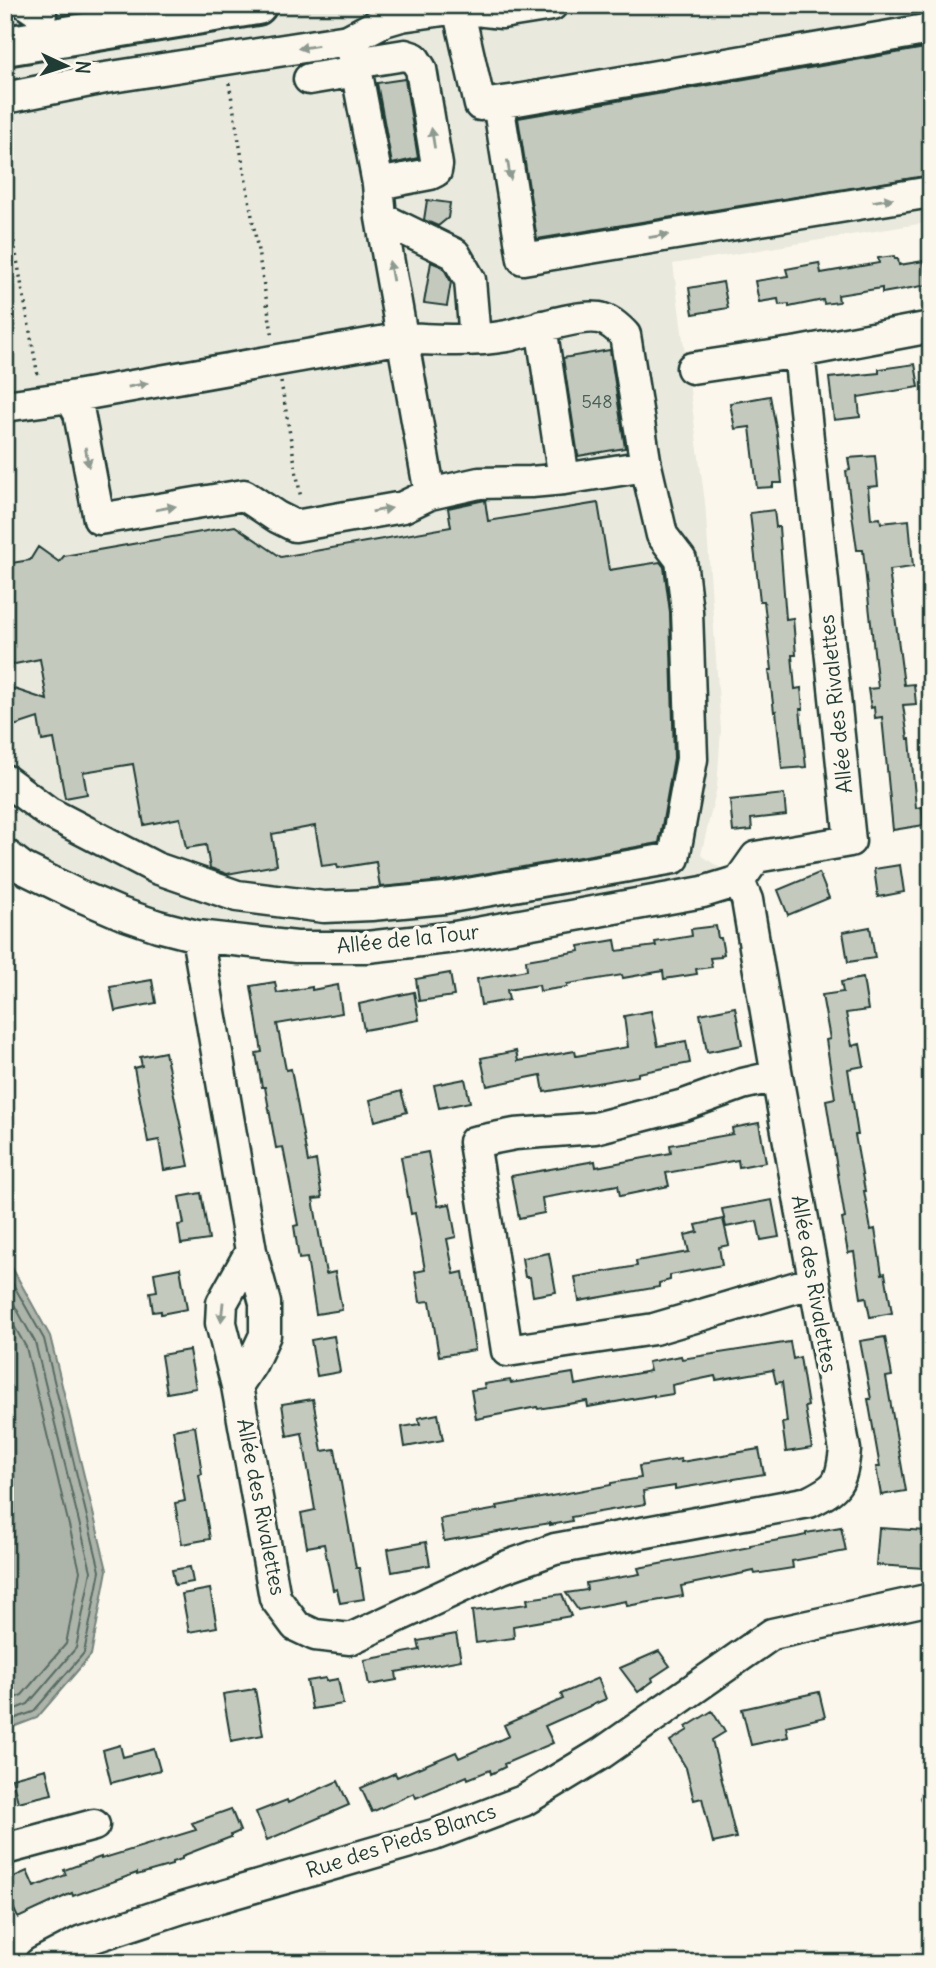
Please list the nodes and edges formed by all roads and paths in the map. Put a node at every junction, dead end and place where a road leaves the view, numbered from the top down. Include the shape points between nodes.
1 (96, 5) edge
2 (257, 5) edge
3 (552, 5) edge
4 (458, 8) junction
5 (34, 19) edge
6 (931, 29) edge
7 (5, 46) edge
8 (353, 58) junction
9 (5, 65) edge
10 (228, 78) dead end
11 (309, 79) dead end
12 (5, 98) edge
13 (498, 103) junction
14 (378, 184) junction
15 (5, 192) edge
16 (931, 192) edge
17 (381, 218) junction
18 (541, 326) junction
19 (931, 327) edge
20 (403, 338) junction
21 (475, 339) junction
22 (275, 348) dead end
23 (799, 352) junction
24 (692, 368) dead end
25 (279, 370) dead end
26 (38, 377) dead end
27 (70, 397) junction
28 (5, 406) edge
29 (646, 466) junction
30 (564, 479) junction
31 (430, 494) junction
32 (301, 504) dead end
33 (5, 780) edge
34 (5, 854) edge
35 (739, 881) junction
36 (197, 936) junction
37 (777, 1076) junction
38 (251, 1251) junction
39 (814, 1282) junction
40 (237, 1386) junction
41 (931, 1599) edge
42 (94, 1825) dead end
43 (5, 1849) edge
44 (40, 1963) edge

1 - 5 main road
2 - 5 main road
3 - 4 street via 502,13
4 - 8 street via 384,21
4 - 13 street via 480,105
5 - 7 main road
5 - 9 street via 46,59
6 - 13 street
8 - 11 street
8 -> 12 street via 105,78
8 - 14 street
14 -> 8 street via 436,171 421,69 414,58 405,55
10 - 22 path
13 -> 16 street via 523,259
14 - 17 street
15 - 26 path
20 -> 17 street
17 - 21 street via 455,254 470,280
18 - 21 street
18 - 29 street via 603,318 625,335
18 - 30 street
19 - 23 street
20 - 21 street
27 -> 20 street
20 - 31 street
23 - 24 street
23 - 35 street, Allée des Rivalettes via 850,841 756,857
25 - 32 path
27 - 28 street
27 -> 31 street via 79,413 99,519 244,495 295,526 403,507
29 - 30 street
29 - 33 street via 662,535 681,560 687,611 692,759 674,858 445,898 324,907 237,896 156,868 48,812
30 - 31 street via 479,483
34 - 36 street, Allée de la Tour via 120,914
35 - 36 street, Allée de la Tour via 703,892 481,932 367,947 296,947
35 - 37 street, Allée des Rivalettes via 747,900
36 - 38 street
37 - 39 street, Allée des Rivalettes
37 - 39 street via 595,1128 474,1142 507,1351 654,1329
38 - 40 street via 265,1303 265,1335
38 -> 40 street, Allée des Rivalettes via 222,1303 220,1323
39 - 40 street, Allée des Rivalettes via 845,1450 842,1473 831,1491 809,1502 555,1549 502,1568 350,1639 315,1635 296,1626 275,1598
41 - 44 street, Rue des Pieds Blancs via 772,1634 602,1753 523,1801 434,1835 82,1941
42 - 43 street

